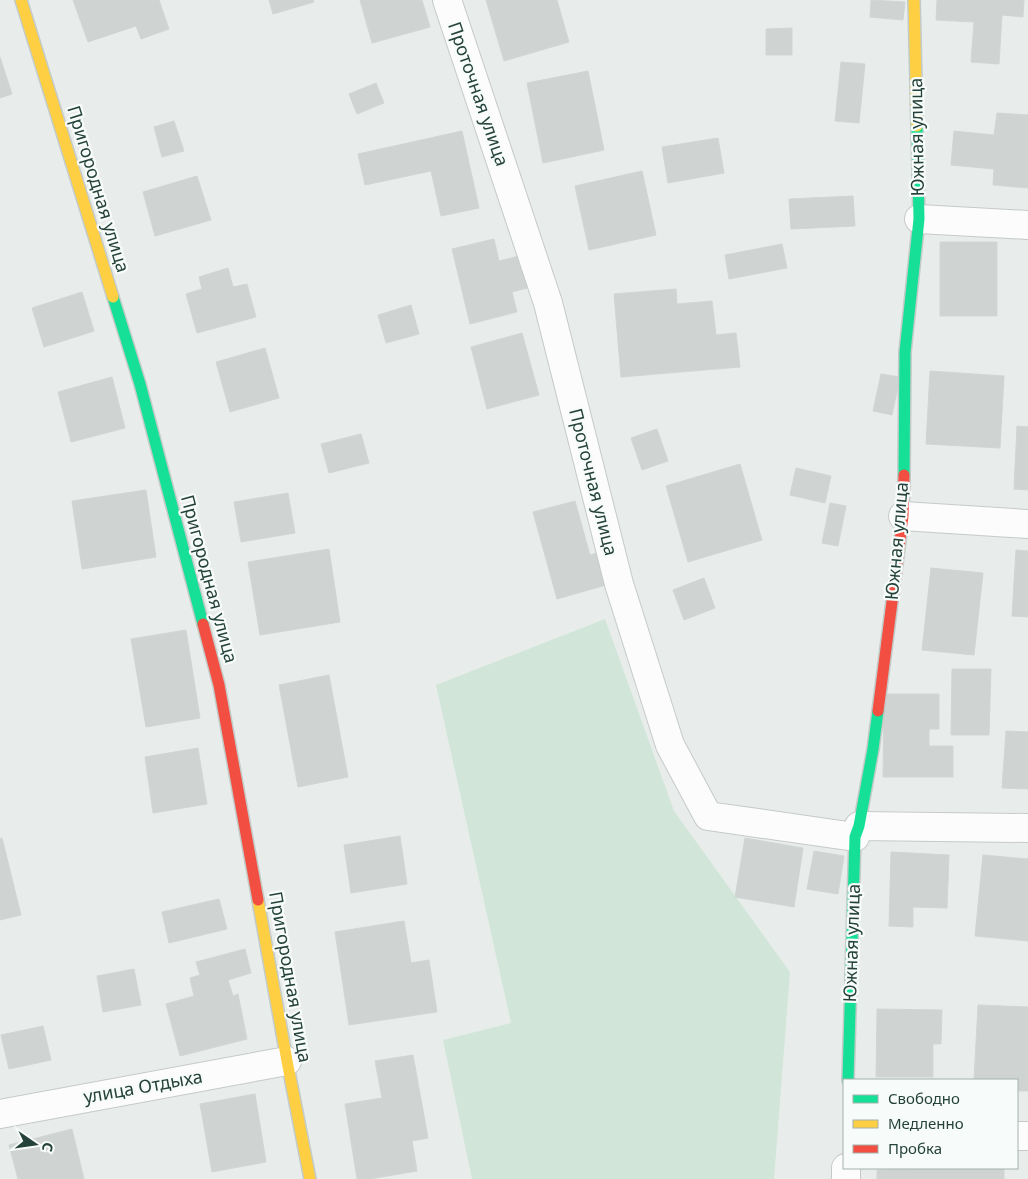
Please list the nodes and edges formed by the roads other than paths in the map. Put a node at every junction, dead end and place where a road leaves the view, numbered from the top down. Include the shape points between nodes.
1 (21, 0) edge
2 (447, 0) edge
3 (914, 0) edge
4 (919, 220) junction
5 (1028, 225) edge
6 (903, 516) junction
7 (1028, 524) edge
8 (1028, 828) edge
9 (857, 831) junction
10 (287, 1061) junction
11 (848, 1079) edge
12 (0, 1114) edge
13 (310, 1179) edge

1 - 10 street, Пригородная улица via 140,384 219,685
2 - 9 street, Проточная улица via 548,303 619,584 670,745 708,816
3 - 4 street, Южная улица
4 - 5 street
4 - 6 street, Южная улица via 905,352
6 - 7 street
6 - 9 street, Южная улица via 873,749
8 - 9 street
9 - 11 street, Южная улица
10 - 12 street, улица Отдыха
10 - 13 street, Пригородная улица

